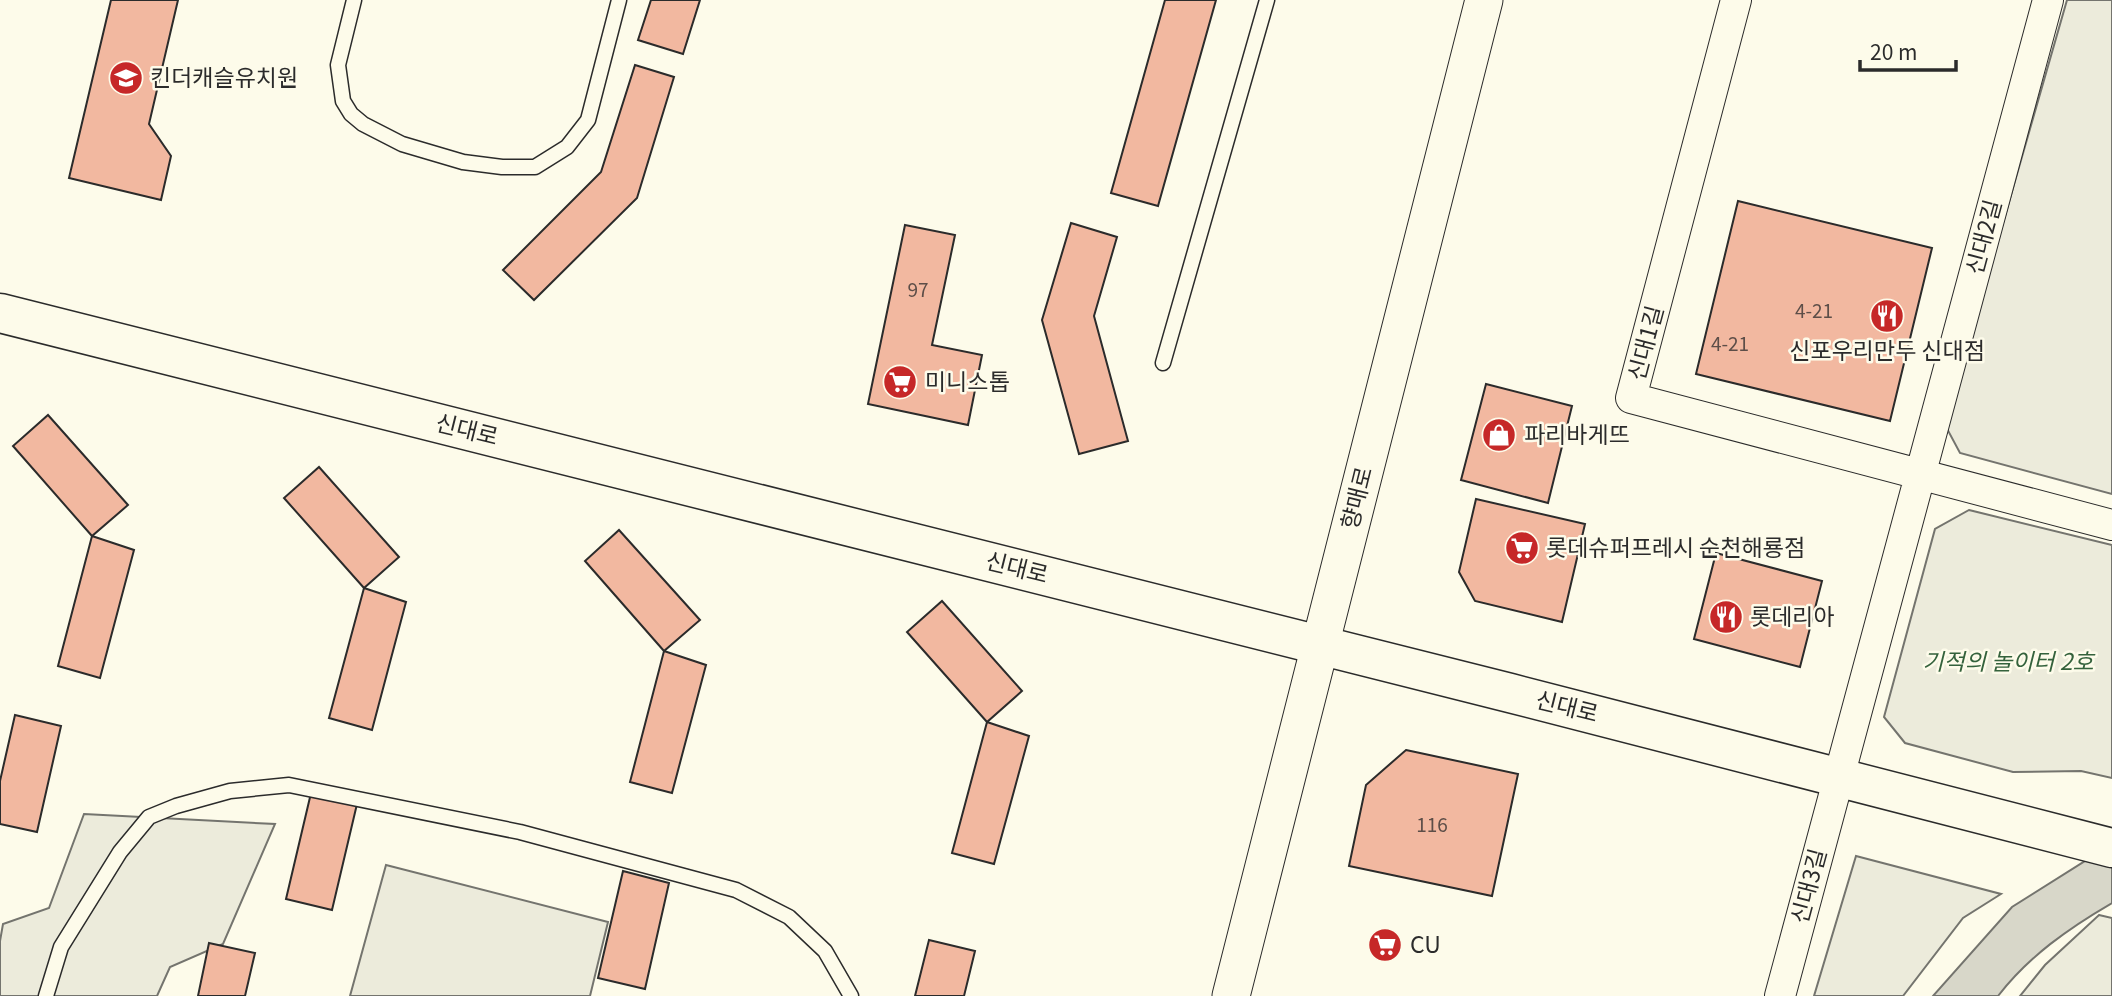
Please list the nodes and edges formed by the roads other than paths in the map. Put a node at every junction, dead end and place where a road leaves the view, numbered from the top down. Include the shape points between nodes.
1 (354, 0) edge
2 (619, 0) edge
3 (1267, 0) edge
4 (1484, 0) edge
5 (1736, 0) edge
6 (2048, 0) edge
7 (0, 313) edge
8 (1163, 363) dead end
9 (1920, 474) junction
10 (2112, 525) edge
11 (1320, 645) junction
12 (1839, 776) junction
13 (2112, 848) edge
14 (46, 996) edge
15 (852, 996) edge
16 (1231, 996) edge
17 (1780, 996) edge

1 - 2 lane via 338,65 343,101 351,114 401,144 463,162 502,167 535,167 567,147 588,120
3 - 8 lane
4 - 11 street, 향매로
5 - 9 street, 신대1길 via 1631,398
6 - 9 street, 신대2길
7 - 11 main road, 신대로
9 - 10 street
9 - 12 street, 신대2길
11 - 12 main road, 신대로
11 - 16 street, 향매로
12 - 13 main road, 신대로
12 - 17 street, 신대3길
14 - 15 lane via 61,947 120,852 149,817 230,791 289,785 520,832 736,890 789,917 825,951

